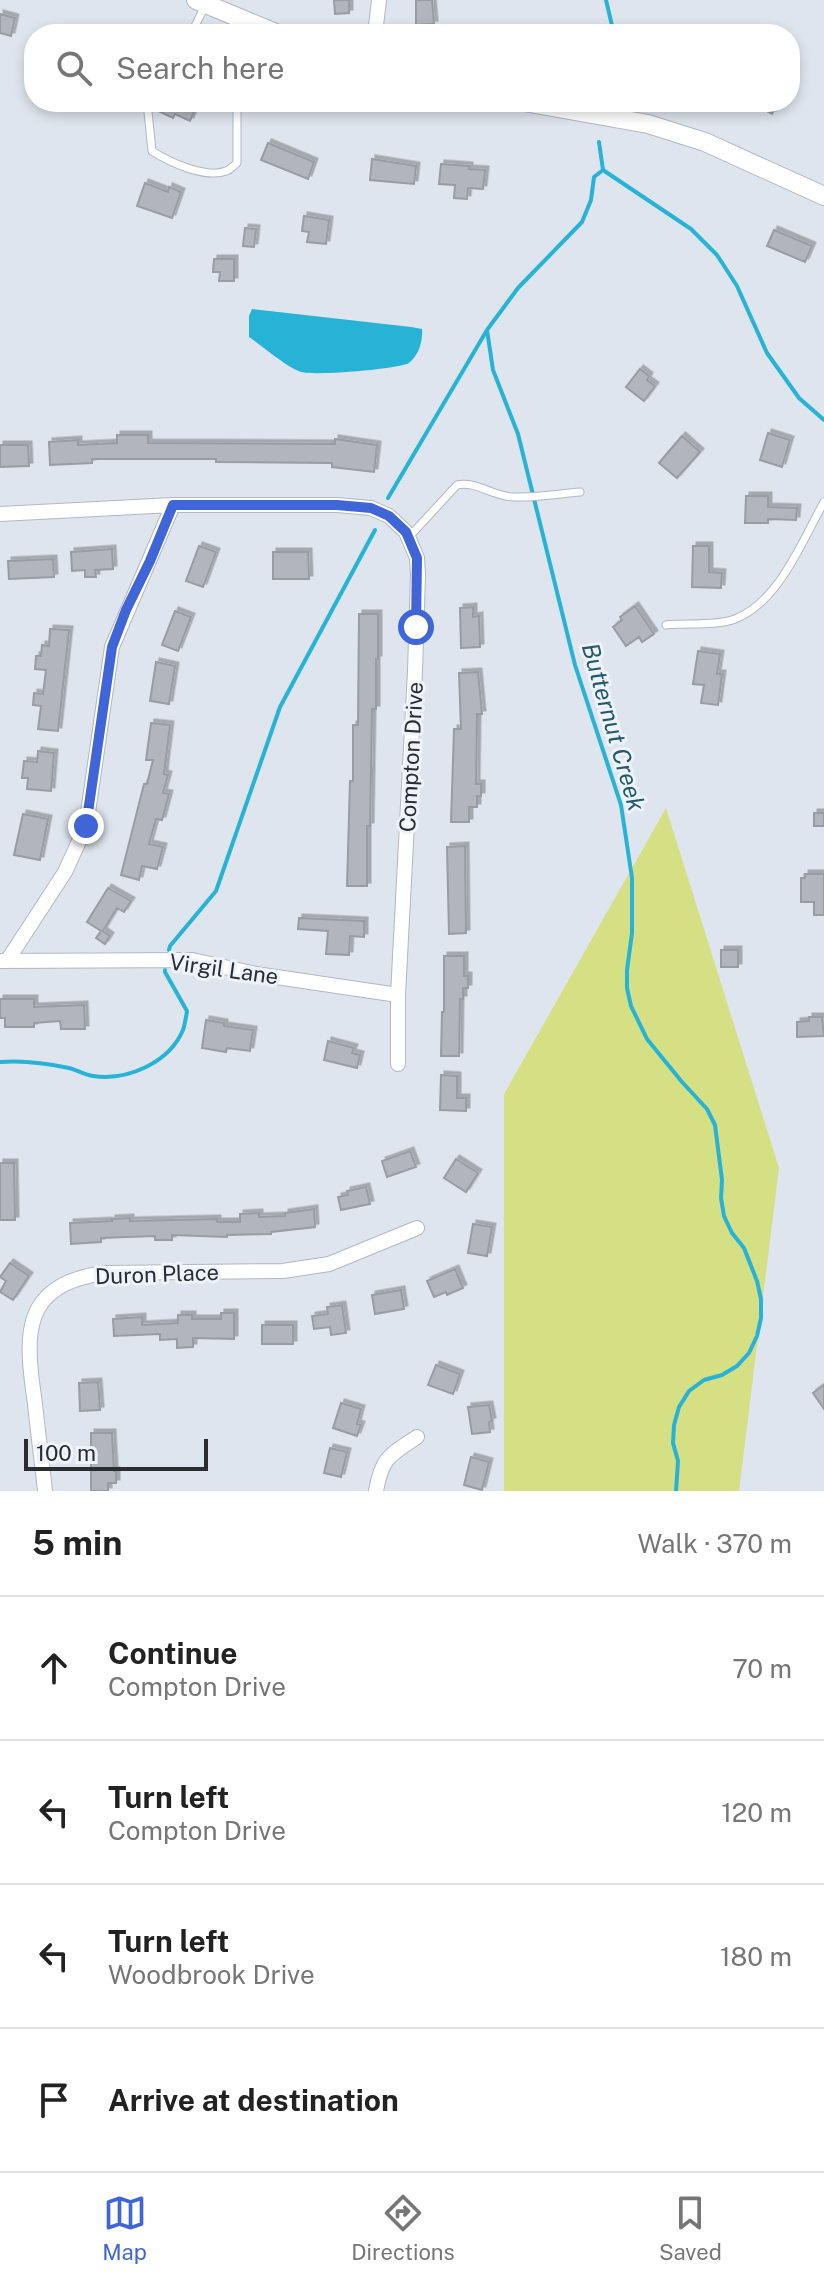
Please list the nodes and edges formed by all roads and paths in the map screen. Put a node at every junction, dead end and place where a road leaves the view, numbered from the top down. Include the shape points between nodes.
1 (379, 0) edge
2 (201, 2) edge
3 (194, 24) edge
4 (235, 24) edge
5 (376, 24) edge
6 (148, 112) edge
7 (237, 112) edge
8 (580, 112) edge
9 (824, 196) edge
10 (580, 492) dead end
11 (824, 502) edge
12 (173, 505) junction
13 (0, 514) edge
14 (409, 537) junction
15 (666, 625) dead end
16 (3, 961) edge
17 (398, 995) junction
18 (398, 1064) dead end
19 (417, 1228) dead end
20 (417, 1437) dead end
21 (45, 1491) edge
22 (376, 1491) edge

1 - 5 street
2 - 3 lane
2 - 4 street
6 - 7 lane via 152,151 200,172 226,172 237,163
8 - 9 street via 648,124 705,142
10 - 14 lane via 514,497 457,485
11 - 15 lane via 786,573 749,612 721,622
12 - 13 street
12 - 14 street via 371,508 389,516
12 - 16 street via 112,647 84,834 65,872
14 - 17 street, Compton Drive via 418,575
16 - 17 street, Virgil Lane via 192,960
17 - 18 street, Compton Drive
19 - 21 street, Duron Place via 314,1267 104,1273 55,1289 36,1310 30,1333 29,1372
20 - 22 street via 389,1455

